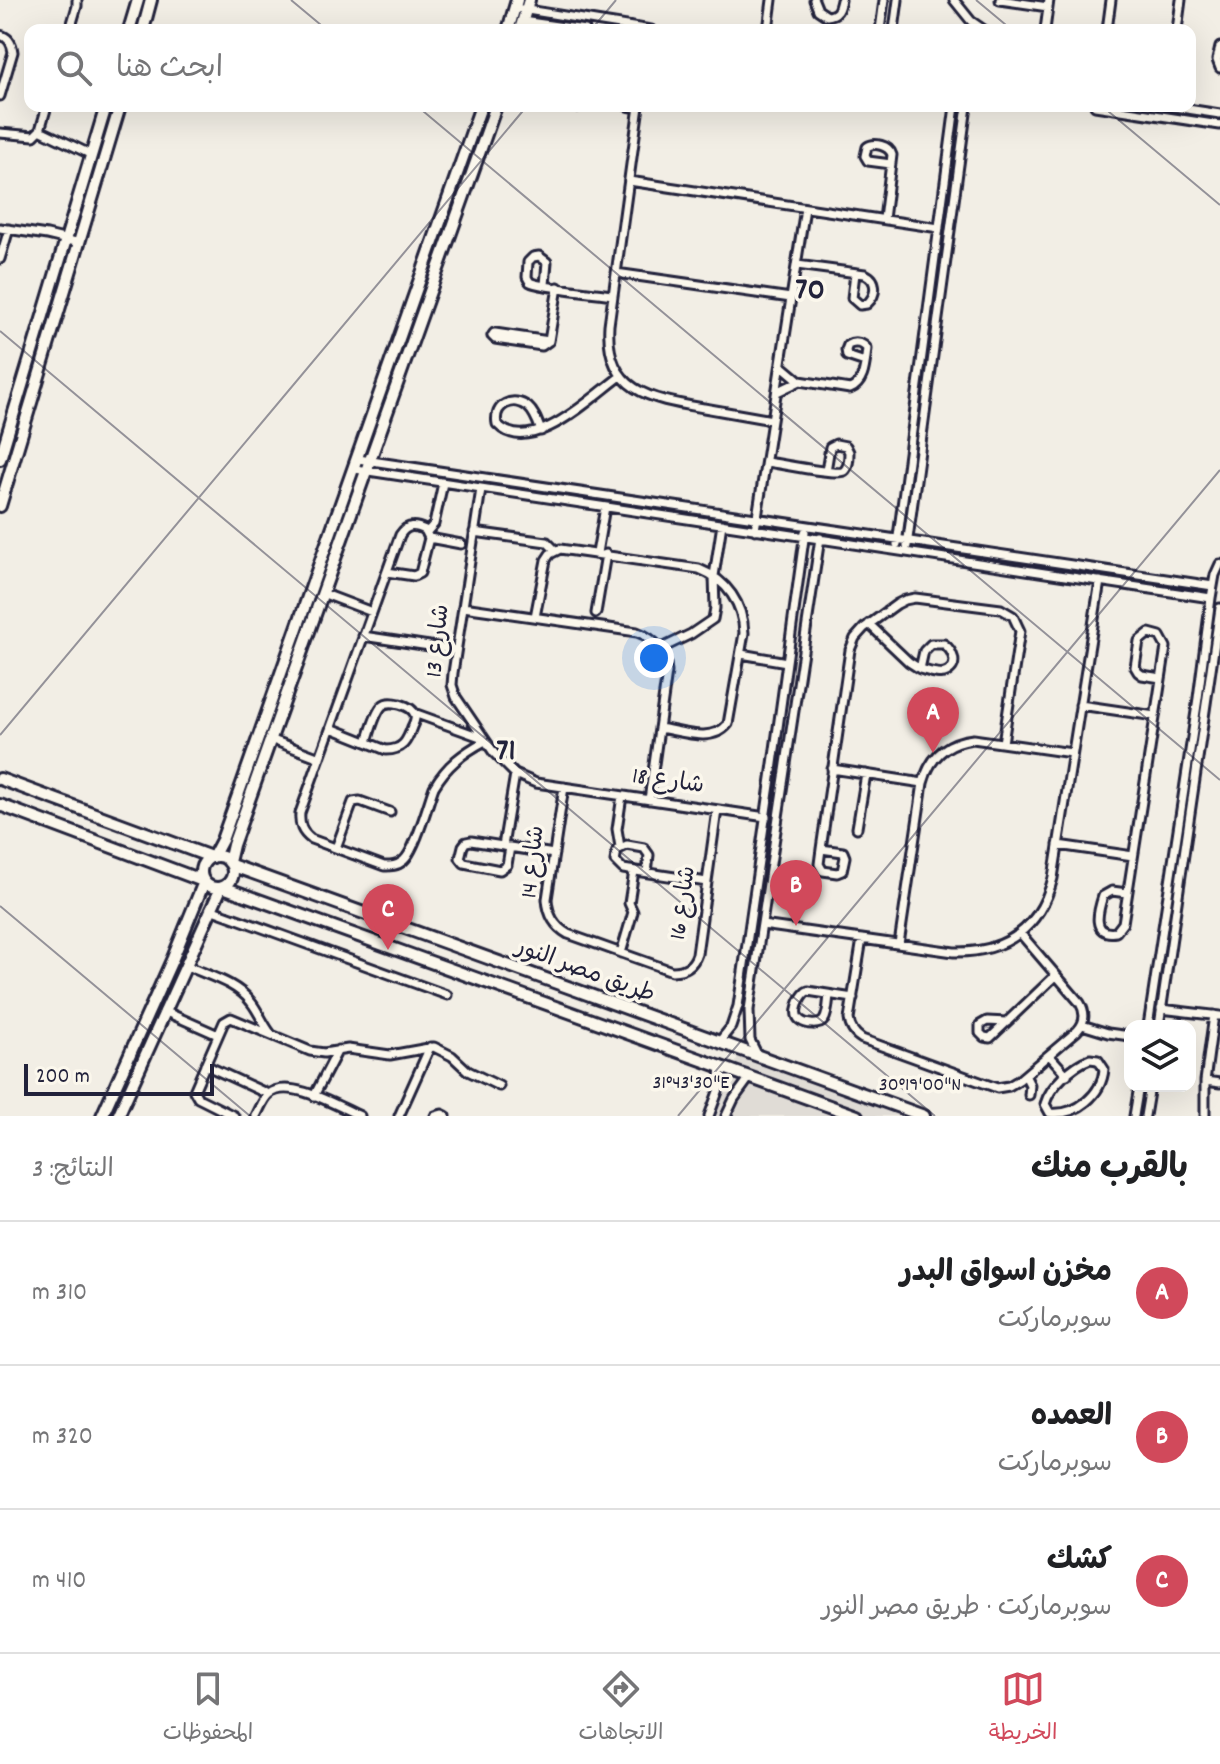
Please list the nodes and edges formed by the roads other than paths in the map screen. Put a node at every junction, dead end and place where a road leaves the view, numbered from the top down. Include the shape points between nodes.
1 (77, 0) edge
2 (138, 0) edge
3 (151, 0) edge
4 (772, 0) edge
5 (814, 0) edge
6 (841, 0) edge
7 (884, 0) edge
8 (898, 0) edge
9 (954, 0) edge
10 (1000, 0) edge
11 (1111, 0) edge
12 (1181, 0) edge
13 (1049, 3) edge
14 (519, 15) edge
15 (72, 24) edge
16 (131, 24) edge
17 (145, 24) edge
18 (559, 24) edge
19 (598, 24) edge
20 (769, 24) edge
21 (881, 24) edge
22 (895, 24) edge
23 (975, 24) edge
24 (1046, 24) edge
25 (1108, 24) edge
26 (1178, 24) edge
27 (0, 35) edge
28 (1220, 47) edge
29 (1220, 68) edge
30 (0, 96) edge
31 (1196, 110) edge
32 (45, 112) edge
33 (104, 112) edge
34 (118, 112) edge
35 (479, 112) edge
36 (494, 112) edge
37 (638, 112) edge
38 (954, 112) edge
39 (966, 112) edge
40 (1134, 112) edge
41 (1220, 114) edge
42 (1220, 125) edge
43 (40, 130) junction
44 (0, 133) edge
45 (880, 146) junction
46 (92, 155) junction
47 (877, 162) junction
48 (891, 164) junction
49 (946, 175) junction
50 (958, 176) junction
51 (629, 181) junction
52 (805, 208) junction
53 (884, 219) junction
54 (0, 228) edge
55 (939, 228) junction
56 (9, 229) junction
57 (66, 240) junction
58 (80, 243) junction
59 (0, 259) edge
60 (60, 260) junction
61 (73, 264) junction
62 (797, 265) junction
63 (616, 273) junction
64 (855, 273) junction
65 (933, 274) junction
66 (944, 276) junction
67 (545, 285) dead end
68 (558, 287) junction
69 (612, 295) junction
70 (791, 298) junction
71 (549, 341) junction
72 (865, 362) dead end
73 (781, 365) junction
74 (621, 376) junction
75 (800, 381) junction
76 (777, 392) junction
77 (772, 420) junction
78 (541, 431) junction
79 (0, 459) edge
80 (766, 462) junction
81 (362, 465) junction
82 (826, 471) dead end
83 (443, 483) junction
84 (481, 489) junction
85 (0, 506) edge
86 (605, 507) junction
87 (757, 518) junction
88 (722, 524) junction
89 (805, 526) junction
90 (821, 529) junction
91 (755, 530) junction
92 (474, 532) junction
93 (428, 535) junction
94 (804, 537) junction
95 (820, 539) junction
96 (897, 540) junction
97 (907, 542) junction
98 (472, 545) junction
99 (555, 550) junction
100 (896, 550) junction
101 (906, 552) junction
102 (602, 554) junction
103 (1220, 564) edge
104 (387, 572) junction
105 (714, 576) junction
106 (1100, 581) junction
107 (1213, 586) junction
108 (322, 593) junction
109 (1211, 598) junction
110 (463, 607) junction
111 (1220, 608) edge
112 (372, 612) junction
113 (535, 617) junction
114 (869, 624) junction
115 (594, 626) junction
116 (363, 636) junction
117 (660, 649) junction
118 (456, 650) junction
119 (741, 654) junction
120 (787, 662) junction
121 (1203, 665) junction
122 (1212, 666) junction
123 (920, 669) junction
124 (1161, 678) junction
125 (1080, 705) junction
126 (414, 713) junction
127 (1155, 716) junction
128 (331, 728) junction
129 (659, 728) junction
130 (270, 739) junction
131 (484, 739) junction
132 (367, 742) junction
133 (1003, 743) junction
134 (1072, 753) junction
135 (320, 758) junction
136 (832, 769) junction
137 (772, 771) junction
138 (785, 773) junction
139 (515, 774) junction
140 (866, 774) junction
141 (0, 779) edge
142 (923, 783) junction
143 (564, 787) junction
144 (622, 796) junction
145 (649, 800) junction
146 (0, 805) edge
147 (717, 810) junction
148 (390, 812) dead end
149 (766, 817) junction
150 (857, 828) dead end
151 (222, 840) junction
152 (233, 845) junction
153 (1058, 845) junction
154 (506, 847) junction
155 (620, 847) junction
156 (336, 848) junction
157 (821, 849) dead end
158 (554, 854) junction
159 (1133, 856) junction
160 (212, 857) junction
161 (230, 863) junction
162 (759, 866) junction
163 (771, 868) junction
164 (634, 871) junction
165 (647, 873) junction
166 (204, 881) junction
167 (707, 882) junction
168 (222, 887) junction
169 (1127, 893) junction
170 (199, 895) junction
171 (212, 905) junction
172 (1165, 913) junction
173 (1175, 916) junction
174 (762, 925) junction
175 (1020, 933) junction
176 (568, 934) joint
177 (862, 939) junction
178 (899, 944) junction
179 (621, 953) junction
180 (185, 965) junction
181 (1056, 975) junction
182 (559, 984) junction
183 (582, 992) junction
184 (447, 995) dead end
185 (829, 995) junction
186 (853, 998) junction
187 (553, 1005) junction
188 (1161, 1009) junction
189 (164, 1011) junction
190 (577, 1014) junction
191 (1217, 1016) edge
192 (1149, 1020) edge
193 (1160, 1020) edge
194 (1007, 1022) dead end
195 (1082, 1025) junction
196 (218, 1035) junction
197 (1124, 1035) edge
198 (273, 1036) junction
199 (719, 1042) junction
200 (430, 1047) junction
201 (338, 1050) junction
202 (1049, 1055) junction
203 (759, 1056) junction
204 (205, 1065) junction
205 (721, 1066) junction
206 (1025, 1075) junction
207 (1067, 1075) junction
208 (750, 1077) junction
209 (1205, 1081) junction
210 (1220, 1083) edge
211 (499, 1086) dead end
212 (1138, 1092) edge
213 (1149, 1092) edge
214 (268, 1094) junction
215 (1029, 1095) dead end
216 (314, 1096) junction
217 (716, 1101) junction
218 (730, 1107) junction
219 (914, 1114) edge
220 (102, 1116) edge
221 (118, 1116) edge
222 (234, 1116) edge
223 (256, 1116) edge
224 (360, 1116) edge
225 (399, 1116) edge
226 (435, 1116) edge
227 (446, 1116) edge
228 (709, 1116) edge
229 (726, 1116) edge
230 (857, 1116) edge
231 (924, 1116) edge
232 (1134, 1116) edge
233 (1145, 1116) edge
234 (1205, 1116) edge

1 - 15 street
2 - 16 street
3 - 17 street
4 - 20 street
5 - 6 street via 827,16 837,13
7 - 21 street
8 - 22 street
9 - 23 street
10 - 13 street
11 - 25 street
12 - 26 street
13 - 24 street
14 - 18 street
14 - 19 street
27 - 30 street via 9,40 13,52
28 - 29 street
31 - 41 street
32 - 43 street
33 - 46 street
34 - 58 street
35 - 81 street
36 - 81 street
37 - 51 street
38 - 49 street
39 - 50 street
40 - 42 street
43 - 44 street via 30,136
43 - 46 street
45 - 47 street
45 - 47 street via 866,149 866,160
45 - 48 street via 891,150
46 - 57 street
47 - 48 street
48 - 53 street
49 - 50 street
49 - 55 street
50 - 66 street
51 - 52 street
51 - 63 street
52 - 53 street
52 - 62 street
53 - 55 street
54 - 56 street
55 - 65 street
56 - 57 street
56 - 59 street
57 - 58 street
57 - 60 street
58 - 61 street
60 - 61 street
60 - 79 street
61 - 85 street
62 - 64 street
62 - 70 street
63 - 69 street
63 - 70 street
64 - 64 street via 874,281 873,299 867,304 856,304 852,298
65 - 66 street
65 - 96 street
66 - 97 street
67 - 68 street
68 - 69 street
68 - 71 street
69 - 74 street via 609,346
70 - 73 street
71 - 71 street via 495,333 492,335 542,346
72 - 75 street via 861,381 853,388
73 - 75 street
73 - 76 street
74 - 77 street via 645,395 665,402
74 - 78 street
75 - 76 street
76 - 77 street
77 - 80 street
78 - 78 street via 511,434 497,424 496,414 502,405 522,403
80 - 82 street
80 - 87 street
81 - 83 street
81 - 87 street
81 - 108 street
81 - 151 street
83 - 84 street
83 - 93 street
84 - 86 street
84 - 92 street, شارع 13
86 - 88 street
86 - 102 street
87 - 89 street
87 - 91 street
88 - 91 street
88 - 105 street
89 - 90 street
89 - 94 street
90 - 95 street
90 - 96 street
91 - 94 street
92 - 98 street, شارع 13
92 - 99 street via 547,542
93 - 98 street
93 - 104 street via 418,574
93 - 104 street via 405,528
94 - 95 street
94 - 120 street
95 - 100 street
95 - 138 street
96 - 97 street
96 - 100 street
97 - 101 street
97 - 107 street
98 - 110 street, شارع 13
99 - 102 street
99 - 113 street via 543,566
100 - 101 street
101 - 106 street
102 - 105 street
102 - 115 street
103 - 107 street
104 - 112 street
105 - 117 street via 713,619
105 - 119 street via 733,594 742,614
106 - 109 street
106 - 125 street
107 - 109 street
108 - 112 street
108 - 130 street
109 - 121 street
110 - 113 street
110 - 118 street, شارع 13
111 - 122 street
112 - 116 street
113 - 115 street
114 - 123 street
114 - 133 street via 915,598 1001,609 1013,616 1020,631
114 - 136 street via 850,650
115 - 117 street via 637,632
116 - 118 street
116 - 128 street
117 - 129 street via 667,672
118 - 131 street, شارع 13 via 454,692
119 - 120 street
119 - 129 street via 730,718 720,732 708,736
120 - 137 street
121 - 122 street
121 - 172 street
122 - 173 street
123 - 123 street via 931,644 951,650 954,658 948,672
124 - 124 street via 1165,643 1149,633 1139,641 1135,667 1142,675
124 - 127 street
125 - 127 street
125 - 134 street
126 - 131 street
126 - 132 street via 401,747 386,750
126 - 132 street via 384,704
127 - 159 street
128 - 132 street
128 - 135 street
129 - 145 street
130 - 135 street
130 - 152 street
131 - 139 street, شارع 13
131 - 156 street via 439,778 403,862 384,866
133 - 134 street
133 - 142 street via 973,739 951,744 932,760
134 - 153 street
135 - 156 street via 300,825 311,839
136 - 140 street
136 - 157 street
137 - 138 street
137 - 149 street
138 - 163 street
139 - 143 street
139 - 154 street
140 - 142 street
140 - 150 street
141 - 160 street
142 - 178 street
143 - 144 street, شارع 18
143 - 158 street, شارع 14
144 - 145 street, شارع 18
144 - 155 street
145 - 147 street, شارع 18
146 - 166 street
147 - 149 street, شارع 18
147 - 167 street, شارع 16
148 - 156 street via 353,802
149 - 162 street
151 - 152 street
151 - 160 street
152 - 161 street
153 - 159 street
153 - 175 street via 1049,894
154 - 154 street via 507,865 500,870 460,858 466,842
154 - 158 street
155 - 164 street via 617,864
155 - 165 street via 646,850
158 - 176 street, شارع 14 via 547,907 554,923
159 - 169 street
160 - 161 street
160 - 166 street via 201,869
161 - 168 street via 232,877
161 - 182 street, طريق مصر النور
162 - 163 street
162 - 199 street via 736,1014
163 - 174 street
164 - 165 street
164 - 179 street via 629,903 633,912
165 - 167 street
166 - 168 street
166 - 170 street
167 - 179 street, شارع 16 via 697,954 688,968 672,971
168 - 171 street
168 - 187 street, طريق مصر النور
169 - 169 street via 1120,928 1102,930 1098,922 1103,896
170 - 171 street
170 - 220 street
171 - 180 street
171 - 184 street
172 - 173 street
172 - 192 street
173 - 188 street
174 - 177 street
174 - 203 street via 748,1022
175 - 178 street via 996,947 969,953
175 - 181 street
176 - 179 street, شارع 16
177 - 178 street
177 - 186 street
180 - 189 street
180 - 198 street via 241,992
181 - 194 street
181 - 195 street via 1083,1007
182 - 183 street, طريق مصر النور
182 - 187 street via 563,994
183 - 190 street via 574,999
183 - 199 street, طريق مصر النور
185 - 185 street via 803,993 798,1019 821,1023
185 - 186 street
186 - 206 street via 850,1023 862,1039 991,1087 1009,1086
187 - 190 street, طريق مصر النور
188 - 191 street
188 - 193 street
189 - 196 street
189 - 221 street
190 - 205 street, طريق مصر النور
191 - 209 street
195 - 197 street
195 - 202 street
196 - 198 street via 231,1018
196 - 204 street
198 - 201 street via 310,1051
199 - 203 street, طريق مصر النور
200 - 201 street via 390,1055
200 - 211 street
200 - 225 street
201 - 216 street
202 - 206 street
202 - 207 street
203 - 219 street, طريق مصر النور
204 - 214 street
204 - 222 street via 195,1096
205 - 208 street, طريق مصر النور
205 - 217 street
206 - 215 street
207 - 207 street via 1046,1099 1052,1115 1086,1105 1100,1087 1104,1069 1090,1059
208 - 218 street
208 - 230 street, طريق مصر النور
209 - 210 street
209 - 234 street
212 - 232 street
213 - 233 street
214 - 216 street via 286,1088
214 - 223 street
216 - 224 street
217 - 218 street
217 - 228 street
218 - 229 street
219 - 231 street, طريق مصر النور
226 - 227 street

